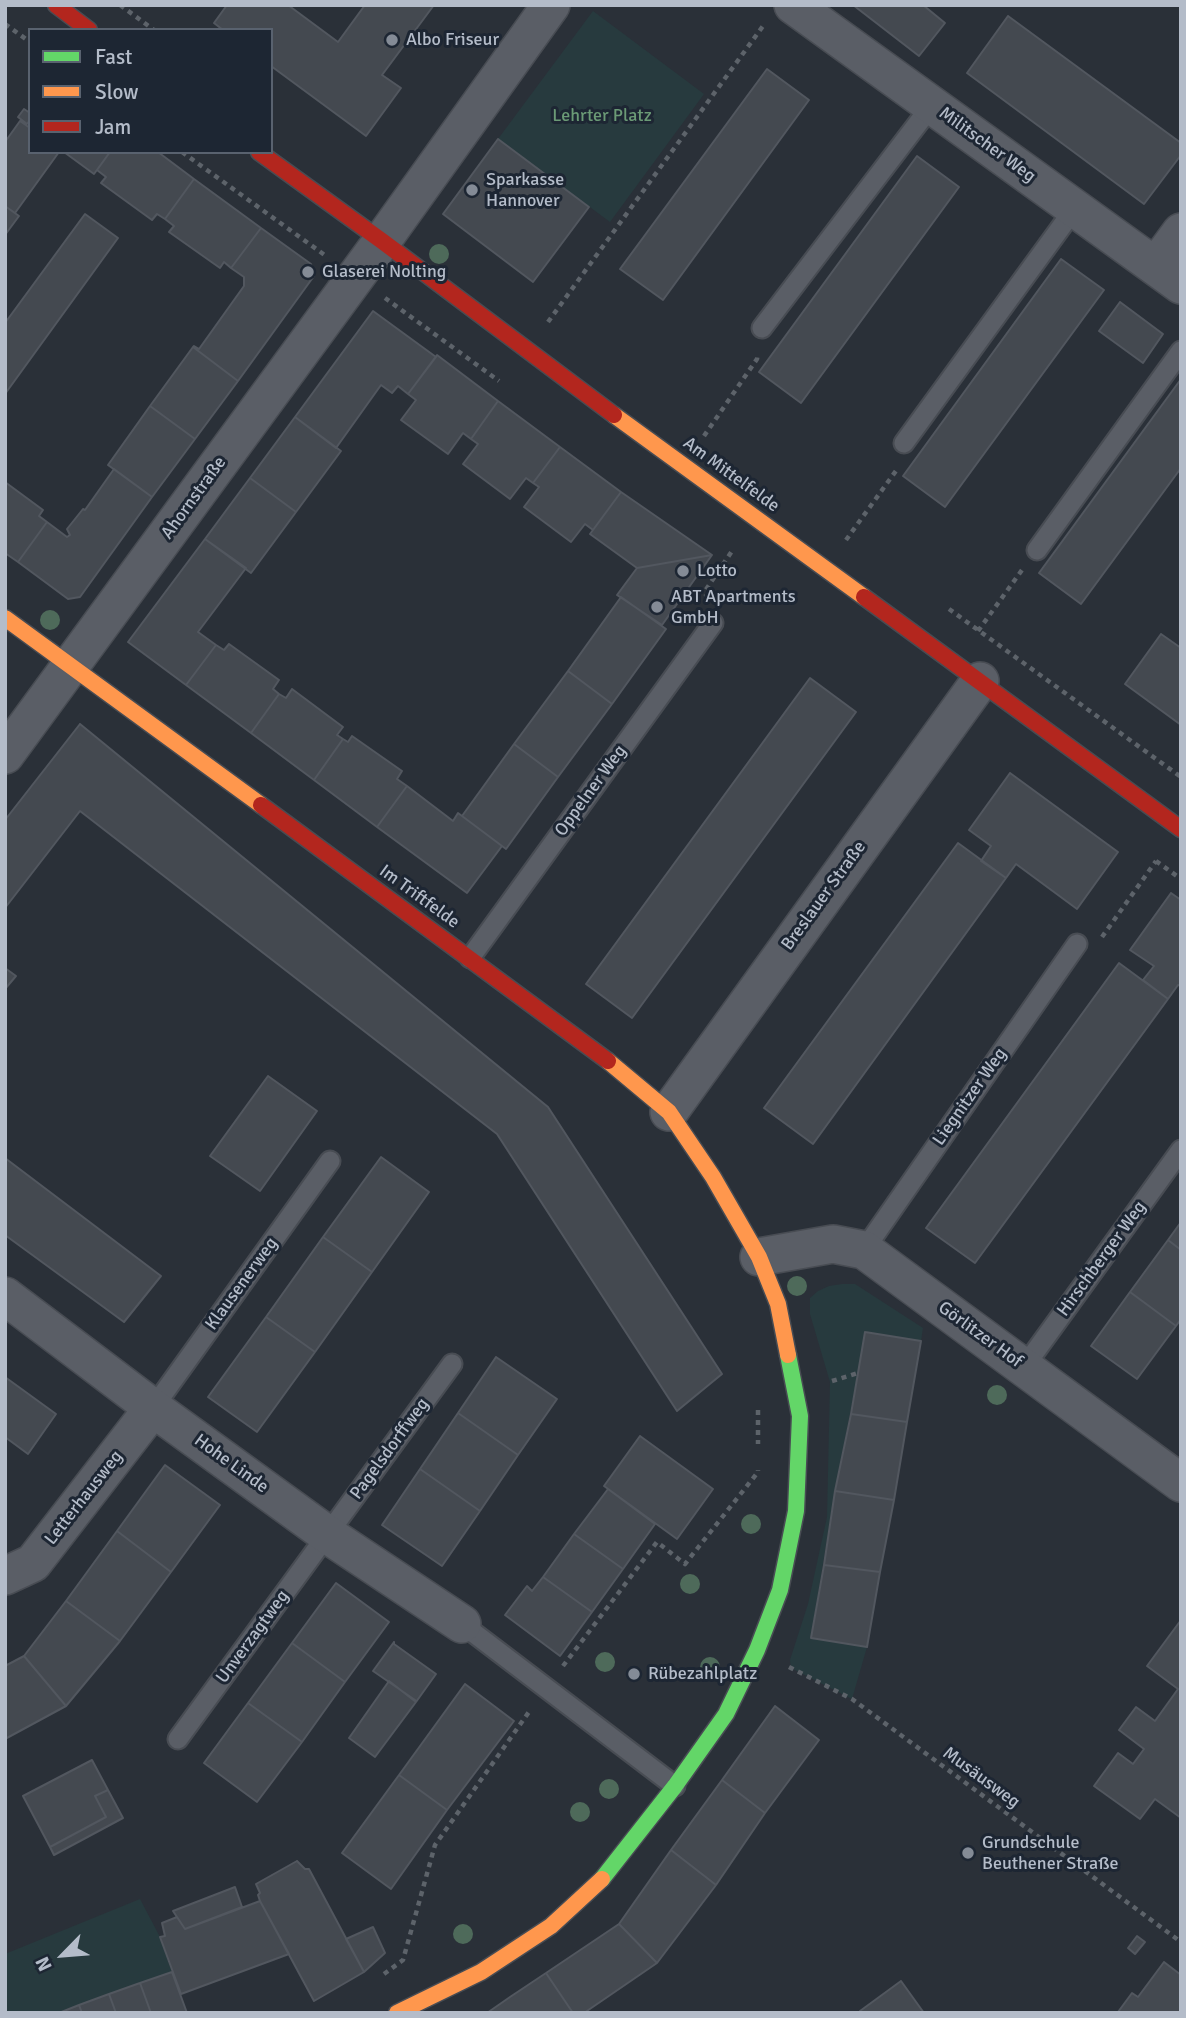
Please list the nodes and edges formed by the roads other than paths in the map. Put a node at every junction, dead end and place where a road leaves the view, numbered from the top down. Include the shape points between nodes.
1 (56, 5) edge
2 (551, 5) edge
3 (781, 11) edge
4 (86, 28) edge
5 (932, 106) junction
6 (262, 154) edge
7 (1075, 208) junction
8 (1181, 232) edge
9 (382, 241) junction
10 (1168, 275) edge
11 (762, 328) road end
12 (1181, 351) edge
13 (904, 443) road end
14 (1037, 550) road end
15 (5, 618) edge
16 (713, 623) road end
17 (71, 666) junction
18 (967, 672) junction
19 (5, 755) edge
20 (1181, 829) edge
21 (1077, 944) road end
22 (470, 958) junction
23 (669, 1112) junction
24 (1181, 1150) edge
25 (330, 1161) dead end
26 (863, 1250) junction
27 (759, 1257) junction
28 (5, 1296) edge
29 (452, 1364) dead end
30 (1024, 1367) junction
31 (153, 1408) junction
32 (1181, 1483) edge
33 (328, 1535) junction
34 (5, 1576) edge
35 (462, 1624) joint
36 (178, 1739) dead end
37 (676, 1786) junction
38 (397, 2013) edge

1 - 4 street
2 - 9 street
3 - 5 street, Militscher Weg
5 - 7 street, Militscher Weg
5 - 11 lane
6 - 9 street, Am Mittelfelde
7 - 10 street, Militscher Weg
7 - 13 lane
8 - 10 street
9 - 17 street, Ahornstraße
9 - 18 street, Am Mittelfelde
12 - 14 lane
15 - 17 street, Im Triftfelde
16 - 22 lane, Oppelner Weg
17 - 19 street, Ahornstraße
17 - 22 street, Im Triftfelde
18 - 20 street, Am Mittelfelde
18 - 23 street, Breslauer Straße
21 - 26 lane, Liegnitzer Weg
22 - 23 street, Im Triftfelde
23 - 27 street, Im Triftfelde
24 - 30 lane, Hirschberger Weg
25 - 31 lane, Klausenerweg
26 - 27 street, Görlitzer Hof via 834,1244
26 - 30 street, Görlitzer Hof
27 - 37 street via 778,1304 800,1416 796,1511 780,1590 757,1650 726,1714
28 - 31 street, Hohe Linde
29 - 33 lane, Pagelsdorffweg
30 - 32 street, Görlitzer Hof
31 - 33 street, Hohe Linde
31 - 34 street, Letterhausweg via 33,1563
33 - 35 street, Hohe Linde
33 - 36 lane, Unverzagtweg
35 - 37 lane
37 - 38 street via 608,1873 551,1926 481,1972

